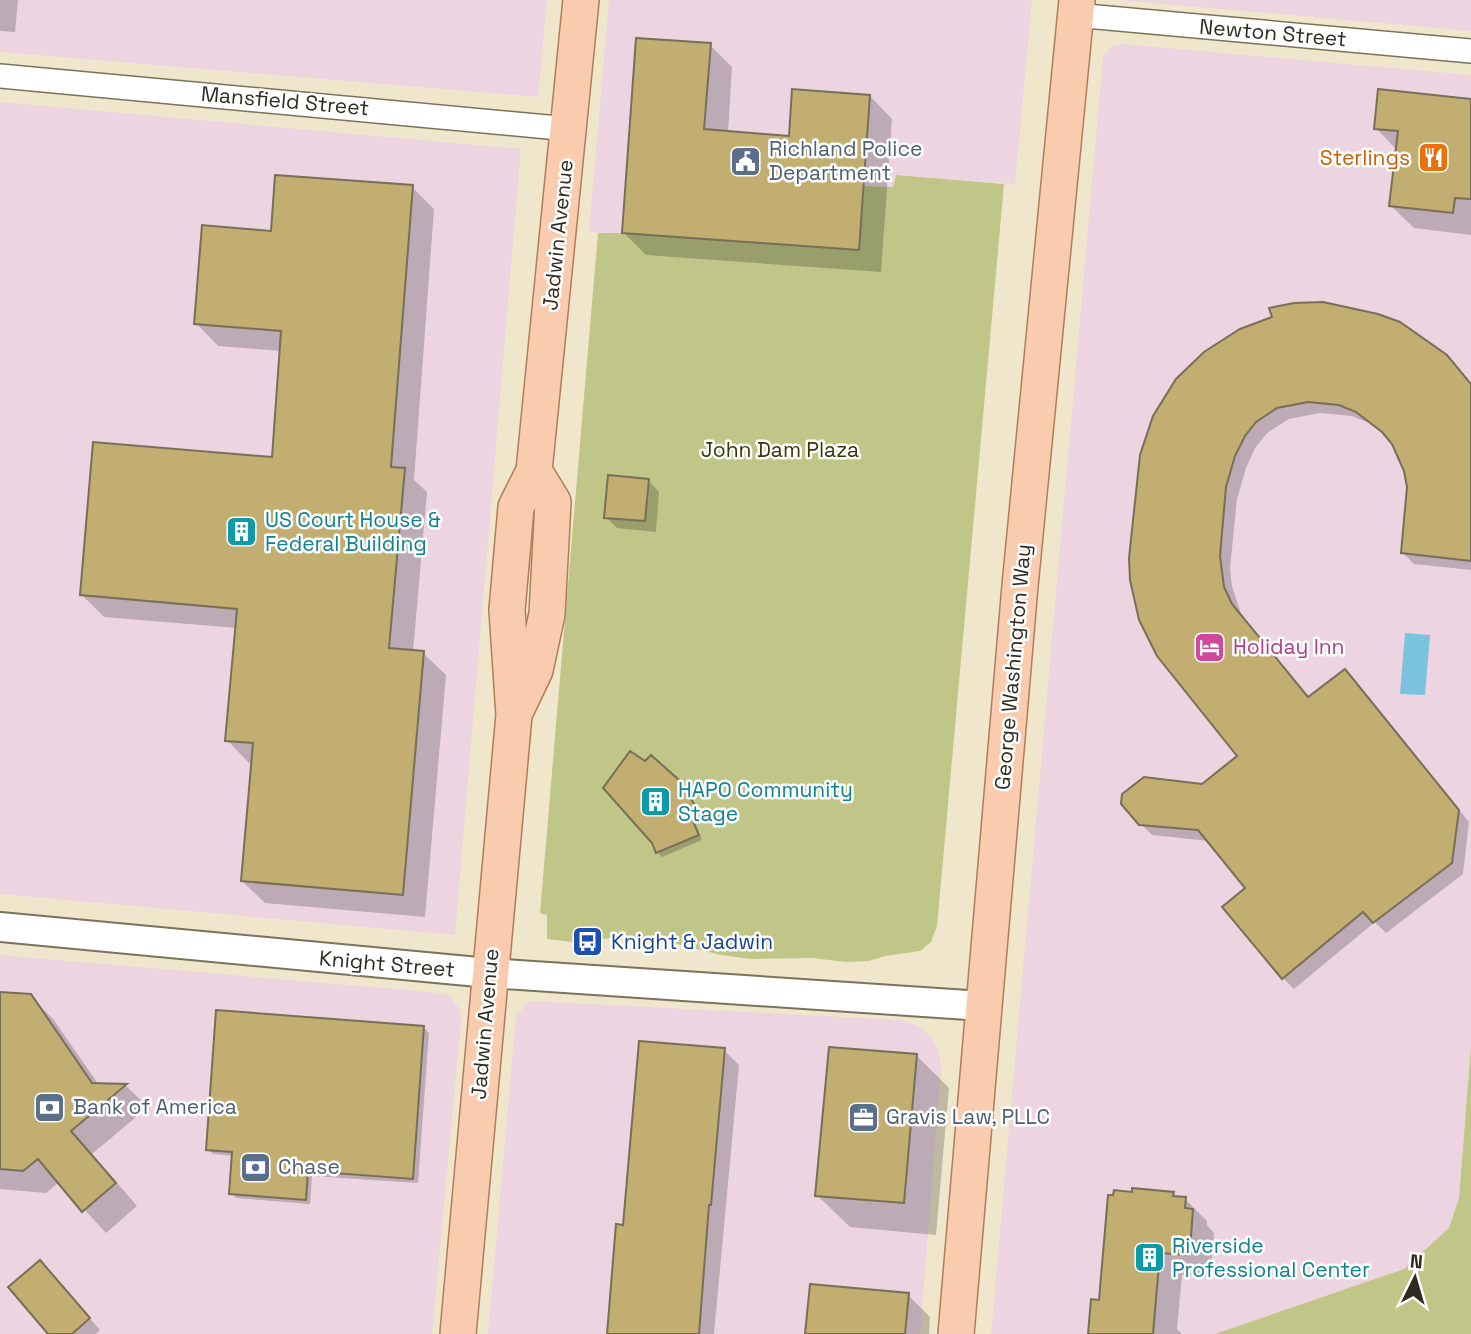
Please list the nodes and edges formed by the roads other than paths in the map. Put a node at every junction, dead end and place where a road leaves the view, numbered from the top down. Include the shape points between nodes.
1 (582, 0) edge
2 (1076, 7) edge
3 (1471, 51) edge
4 (0, 76) edge
5 (569, 129) junction
6 (0, 928) edge
7 (489, 973) junction
8 (983, 1006) junction
9 (458, 1334) edge
10 (956, 1334) edge

1 - 5 main road, Jadwin Avenue
2 - 3 street, Newton Street
2 - 8 main road, George Washington Way
4 - 5 street, Mansfield Street
5 - 7 main road, Jadwin Avenue via 534,471 553,502 547,614 535,670 514,715
6 - 7 street, Knight Street
7 - 8 street, Knight Street
7 - 9 main road, Jadwin Avenue
8 - 10 main road, George Washington Way

